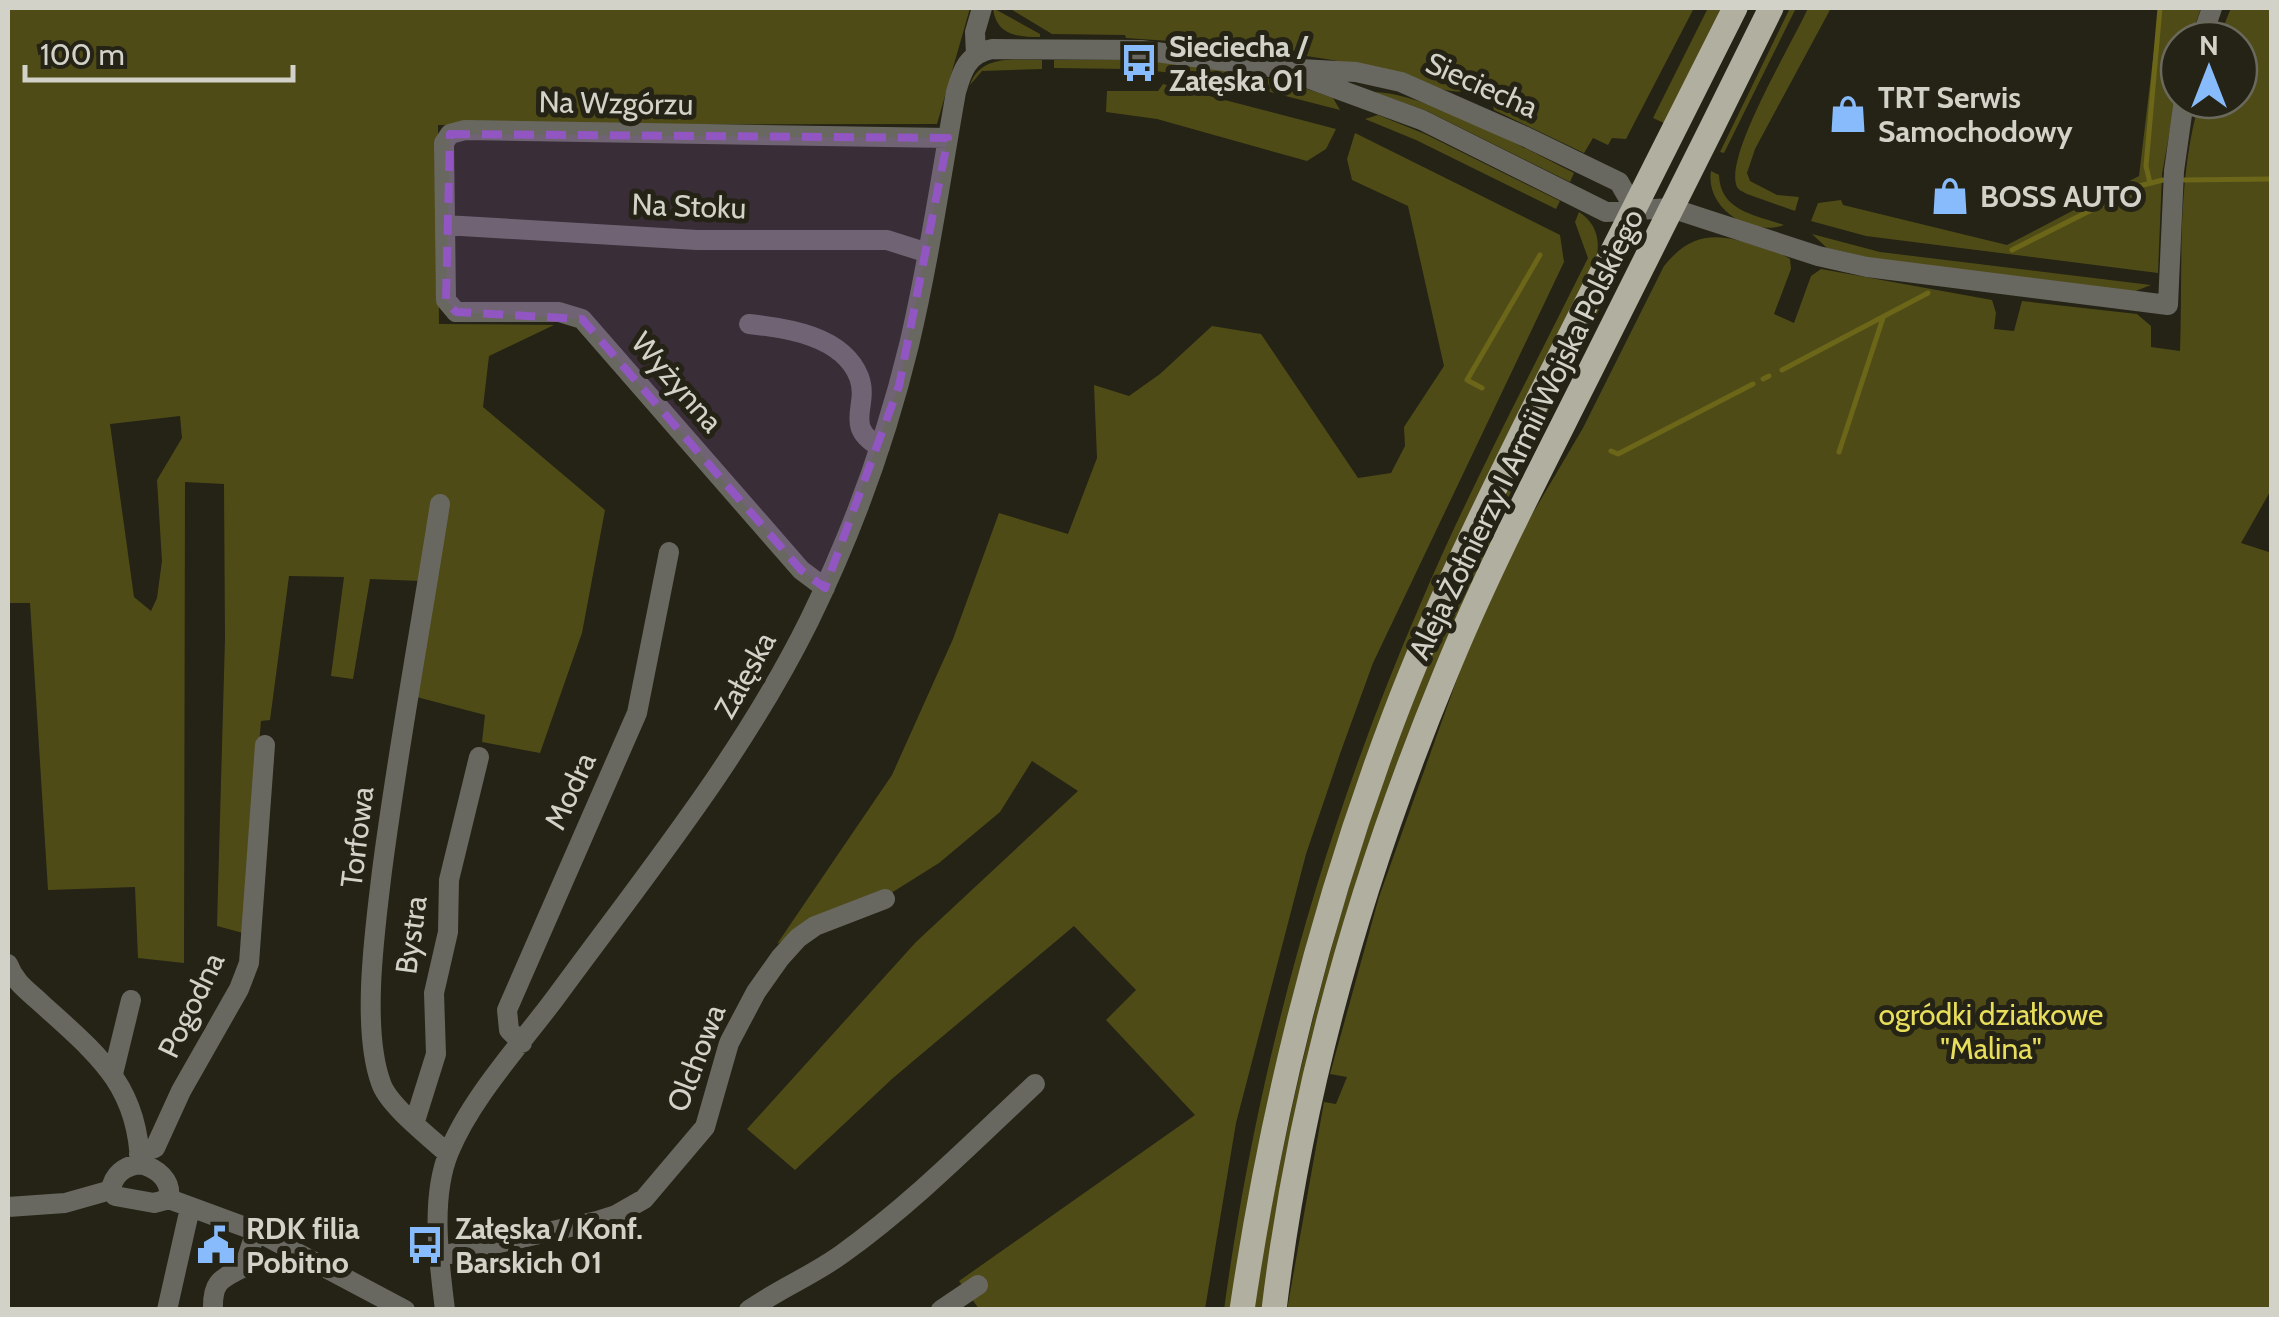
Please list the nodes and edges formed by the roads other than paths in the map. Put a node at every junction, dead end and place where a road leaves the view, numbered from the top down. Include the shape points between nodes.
1 (982, 8) edge
2 (1734, 8) edge
3 (1771, 8) edge
4 (976, 55) junction
5 (1283, 69) junction
6 (2181, 120) edge
7 (948, 138) junction
8 (1634, 208) junction
9 (1671, 208) junction
10 (445, 225) junction
11 (928, 253) junction
12 (446, 300) joint
13 (749, 324) dead end
14 (880, 447) junction
15 (440, 504) dead end
16 (669, 552) dead end
17 (825, 588) junction
18 (265, 746) dead end
19 (479, 757) dead end
20 (885, 899) dead end
21 (10, 976) edge
22 (131, 1000) dead end
23 (522, 1043) junction
24 (113, 1074) junction
25 (1035, 1084) dead end
26 (415, 1121) junction
27 (448, 1154) junction
28 (139, 1159) junction
29 (112, 1190) junction
30 (169, 1199) junction
31 (41, 1206) junction
32 (8, 1207) edge
33 (190, 1208) junction
34 (8, 1221) edge
35 (256, 1231) junction
36 (441, 1256) junction
37 (978, 1285) dead end
38 (167, 1310) edge
39 (213, 1310) edge
40 (405, 1310) edge
41 (445, 1310) edge
42 (749, 1310) edge
43 (941, 1310) edge
44 (1242, 1310) edge
45 (1274, 1310) edge

1 - 4 street, Załęska
2 - 8 main road, Aleja Żołnierzy I Armii Wojska Polskiego
3 - 9 main road, Aleja Żołnierzy I Armii Wojska Polskiego
4 - 5 street, Sieciecha via 992,49 1141,50
4 - 7 street, Załęska via 962,70
5 - 8 street, Sieciecha via 1422,120 1606,212
5 - 8 street, Sieciecha via 1356,72 1411,86 1619,182
6 - 9 street, Sieciecha via 2168,305 1868,268
7 - 10 street, Na Wzgórzu via 465,130 444,143
7 - 11 street, Załęska
8 - 9 street, Sieciecha
8 - 44 main road, Aleja Żołnierzy I Armii Wojska Polskiego via 1470,538 1370,780 1290,1054
9 - 45 main road, Aleja Żołnierzy I Armii Wojska Polskiego via 1493,565 1420,738 1359,916 1325,1044
10 - 11 street, Na Stoku via 697,240 887,240
10 - 12 street, Na Wzgórzu
11 - 14 street, Załęska
12 - 17 street, Wyżynna via 456,312 559,312 582,320 801,570
13 - 14 street via 795,330 848,358 861,385 860,430
14 - 17 street, Załęska
15 - 26 street, Torfowa via 395,778 372,979 381,1084
16 - 23 street, Modra via 637,713 507,1010 509,1030
17 - 23 street, Załęska via 715,783
18 - 28 street, Pogodna via 248,963 156,1148
19 - 26 street, Bystra via 449,880 448,932 434,993 436,1054
20 - 36 street, Olchowa via 815,926 780,958 729,1043 705,1127 644,1199 597,1221
21 - 24 street
22 - 24 street
23 - 27 street, Załęska
24 - 28 street via 132,1110
25 - 42 street via 864,1238
26 - 27 street, Torfowa
27 - 36 street, Załęska via 440,1192
28 - 29 street, Pogodna via 116,1176
28 - 30 street via 163,1177
29 - 30 street via 122,1198
29 - 31 street
30 - 33 street
31 - 32 street
31 - 34 street
33 - 35 street
33 - 38 street
35 - 39 street via 244,1267 216,1285
35 - 40 street
36 - 41 street, Załęska
37 - 43 street

